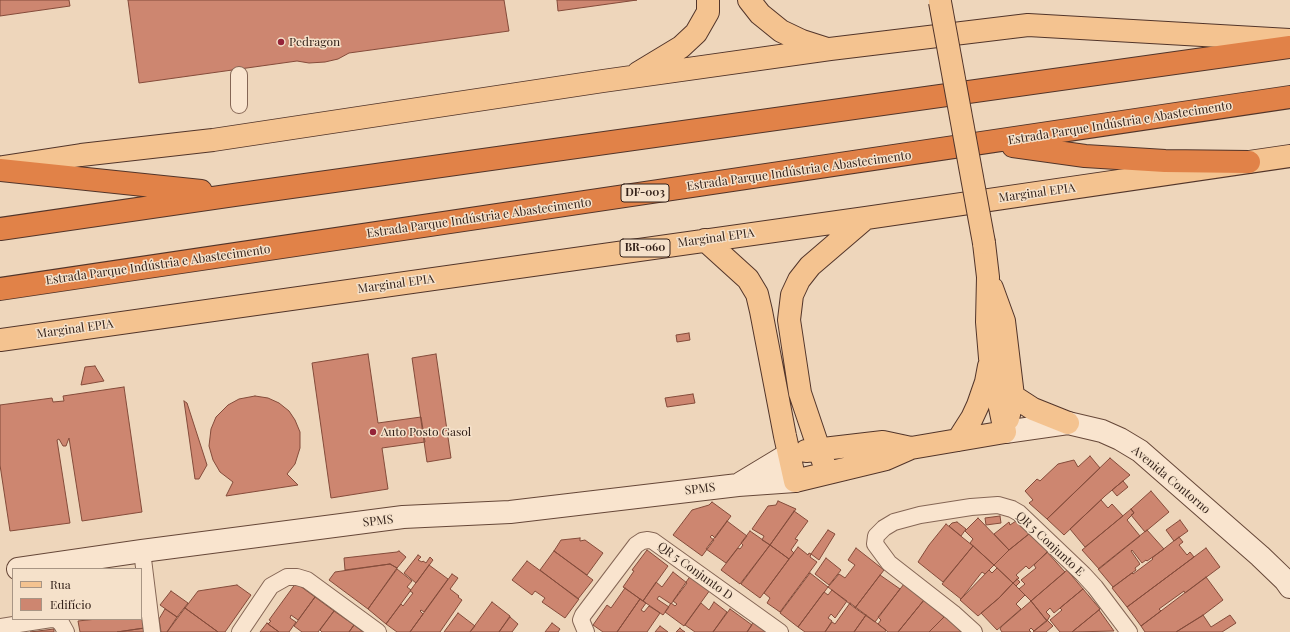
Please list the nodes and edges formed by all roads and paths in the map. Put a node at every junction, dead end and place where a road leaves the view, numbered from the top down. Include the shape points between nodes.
1 (708, 0) edge
2 (749, 0) edge
3 (940, 1) edge
4 (1290, 40) edge
5 (1290, 47) edge
6 (830, 50) junction
7 (239, 75) dead end
8 (631, 78) junction
9 (1290, 97) edge
10 (239, 106) dead end
11 (990, 142) junction
12 (1290, 156) edge
13 (1249, 162) junction
14 (0, 169) edge
15 (234, 195) junction
16 (866, 218) junction
17 (0, 229) edge
18 (705, 240) junction
19 (988, 277) junction
20 (0, 289) edge
21 (0, 340) edge
22 (990, 358) junction
23 (1013, 396) junction
24 (810, 420) junction
25 (1068, 423) junction
26 (1005, 432) junction
27 (958, 440) junction
28 (856, 444) junction
29 (911, 448) junction
30 (819, 450) junction
31 (789, 454) junction
32 (827, 473) junction
33 (795, 481) junction
34 (738, 485) junction
35 (142, 550) junction
36 (25, 568) edge
37 (12, 570) edge
38 (0, 572) edge
39 (1290, 587) edge
40 (46, 620) edge
41 (57, 620) edge
42 (0, 627) edge
43 (66, 632) edge
44 (152, 632) edge
45 (240, 632) edge
46 (378, 632) edge
47 (586, 632) edge
48 (780, 632) edge
49 (974, 632) edge
50 (1129, 632) edge

1 - 8 main road via 708,12 696,33 681,47
2 - 6 main road via 760,14 781,31
3 - 19 main road, bridge
4 - 6 main road via 1028,26
5 - 15 highway
6 - 8 main road
7 - 10 street
8 - 14 main road via 213,140 80,155
9 - 11 highway, Estrada Parque Indústria e Abastecimento / DF-003
11 - 13 highway via 1085,156 1165,161
11 - 20 highway, Estrada Parque Indústria e Abastecimento / DF-003
12 - 13 main road, Marginal EPIA / BR-060
13 - 16 main road, Marginal EPIA / BR-060
14 - 15 highway
15 - 17 highway
16 - 18 main road, Marginal EPIA / BR-060
16 - 24 main road via 810,266 792,295 789,320 800,393
18 - 21 main road, Marginal EPIA / BR-060
18 - 31 main road via 748,279 757,294
19 - 22 main road via 986,322
19 - 23 main road via 1004,322
22 - 26 main road
22 - 27 main road via 986,382 978,405
23 - 25 main road via 1033,409
23 - 26 main road
24 - 28 main road via 831,438 843,443
24 - 30 main road
25 - 26 street, Avenida Contorno
25 - 39 street, Avenida Contorno via 1102,431 1140,451 1260,556
26 - 27 main road
27 - 29 main road
28 - 29 main road via 883,442
28 - 30 main road
29 - 32 main road via 886,459
30 - 31 main road
30 - 32 main road
31 - 33 main road
31 - 34 street, SPMS
32 - 33 main road
33 - 34 street, SPMS
34 - 35 street, SPMS via 510,512 403,517
35 - 36 street, SPMS
35 - 44 street
37 - 38 street
40 - 42 street
41 - 43 street
45 - 46 street via 272,586 287,576 307,580
47 - 48 street, QR 5 Conjunto D via 583,615 636,545 648,540 653,541
49 - 50 street, QR 5 Conjunto E via 889,563 875,544 876,536 884,528 894,522 920,515 964,508 998,505 1012,509 1083,574

